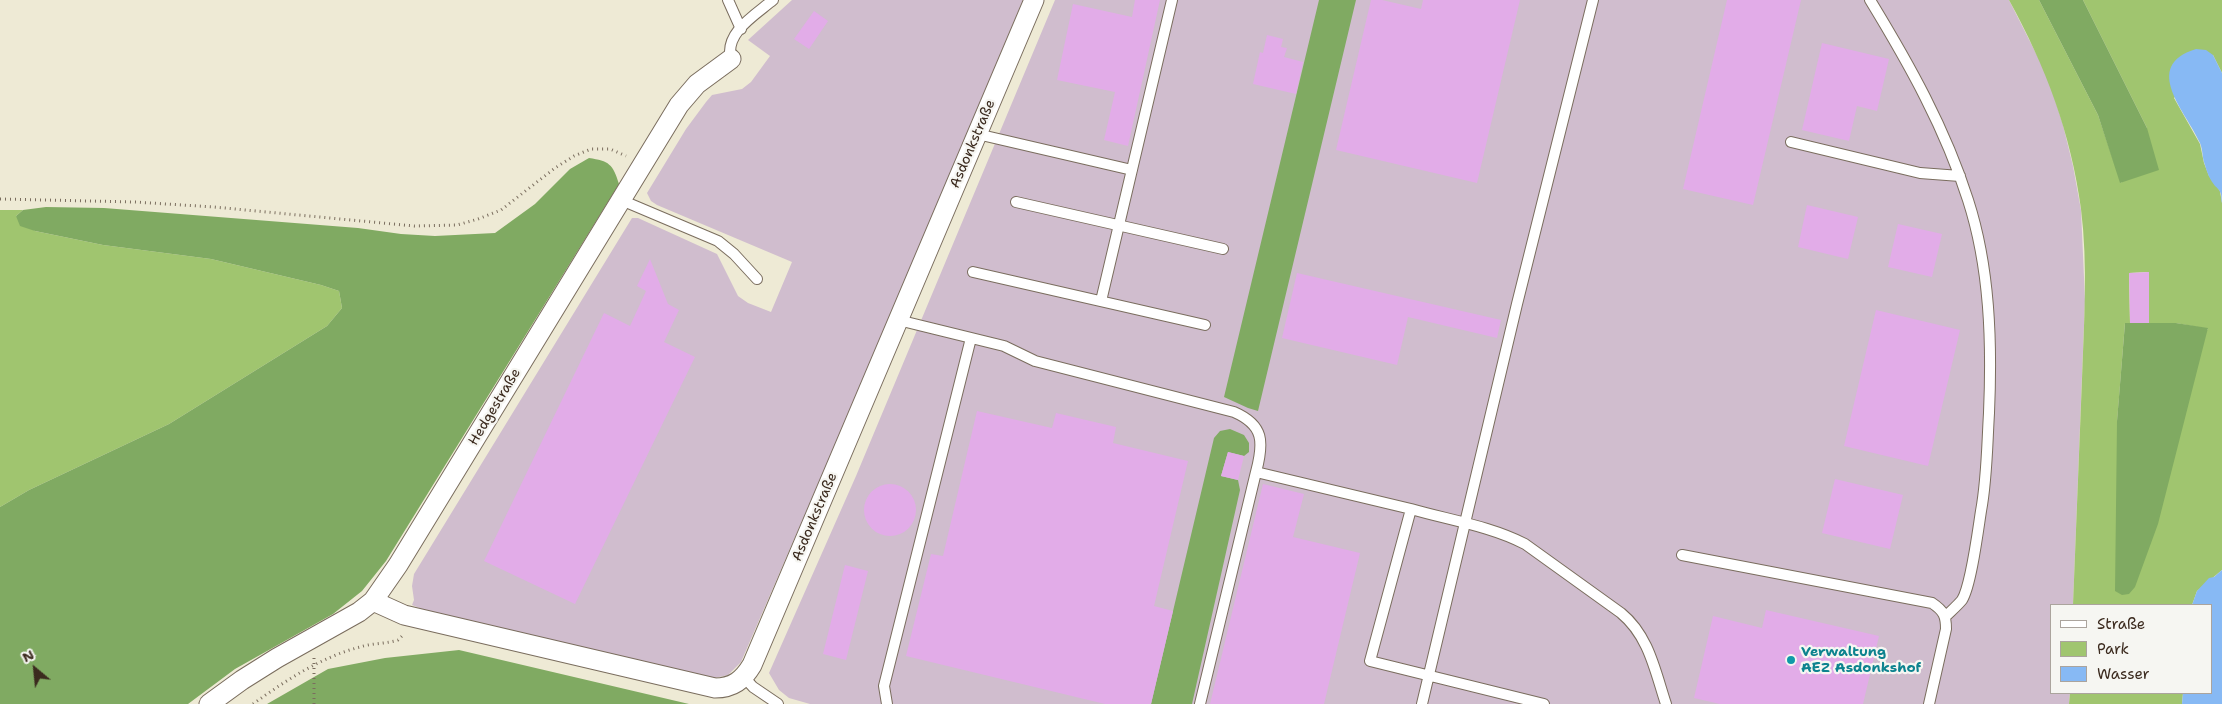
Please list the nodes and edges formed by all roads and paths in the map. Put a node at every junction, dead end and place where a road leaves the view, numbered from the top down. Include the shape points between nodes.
1 (728, 0) edge
2 (773, 0) edge
3 (1034, 0) edge
4 (1172, 0) edge
5 (1593, 0) edge
6 (1870, 0) edge
7 (741, 29) junction
8 (731, 59) joint
9 (977, 134) junction
10 (1791, 142) dead end
11 (643, 164) junction
12 (1132, 170) junction
13 (1960, 176) junction
14 (0, 199) edge
15 (621, 200) junction
16 (1016, 202) dead end
17 (1119, 225) junction
18 (1223, 249) dead end
19 (972, 272) dead end
20 (757, 278) dead end
21 (1101, 301) junction
22 (898, 320) junction
23 (1205, 325) dead end
24 (971, 338) junction
25 (1256, 472) junction
26 (1411, 509) junction
27 (1466, 524) junction
28 (1682, 555) dead end
29 (373, 601) junction
30 (408, 616) junction
31 (1946, 616) junction
32 (313, 639) junction
33 (314, 666) junction
34 (744, 677) junction
35 (1429, 677) junction
36 (210, 704) edge
37 (253, 704) edge
38 (314, 704) edge
39 (778, 704) edge
40 (886, 704) edge
41 (1200, 704) edge
42 (1422, 704) edge
43 (1544, 704) edge
44 (1666, 704) edge
45 (1929, 704) edge

1 - 7 lane
2 - 7 lane
3 - 9 street, Asdonkstraße
4 - 12 lane
5 - 27 lane
6 - 13 lane via 1929,102
7 - 8 lane via 731,43
8 - 11 street, Hedgestraße via 697,84 685,98
9 - 12 lane
9 - 22 street, Asdonkstraße
10 - 13 lane via 1920,173
11 - 14 path via 610,148 591,149 555,168 501,210 457,225 414,226 135,202
11 - 15 street, Hedgestraße
12 - 17 lane
13 - 31 lane via 1982,261 1989,313 1990,384 1986,482 1972,565 1962,599
15 - 20 lane via 718,241
15 - 29 street, Hedgestraße
16 - 17 lane
17 - 18 lane
17 - 21 lane
19 - 21 lane
21 - 23 lane
22 - 24 lane
22 - 34 street, Asdonkstraße via 752,665
24 - 25 lane via 1012,349 1035,361 1245,417 1260,434 1261,456
24 - 40 lane via 884,686
25 - 26 lane
25 - 41 lane
26 - 27 lane
26 - 35 lane via 1370,661
27 - 35 lane
27 - 44 lane via 1497,531 1525,544 1632,622 1648,650
28 - 31 lane via 1918,600 1941,609
29 - 30 street
29 - 32 street, Hedgestraße
30 - 33 path via 404,633 398,640 360,646
30 - 34 street via 715,688 732,686
31 - 45 lane
32 - 33 path
32 - 36 street, Hedgestraße via 242,680
33 - 37 path
33 - 38 path
34 - 39 lane
35 - 42 lane
35 - 43 lane

